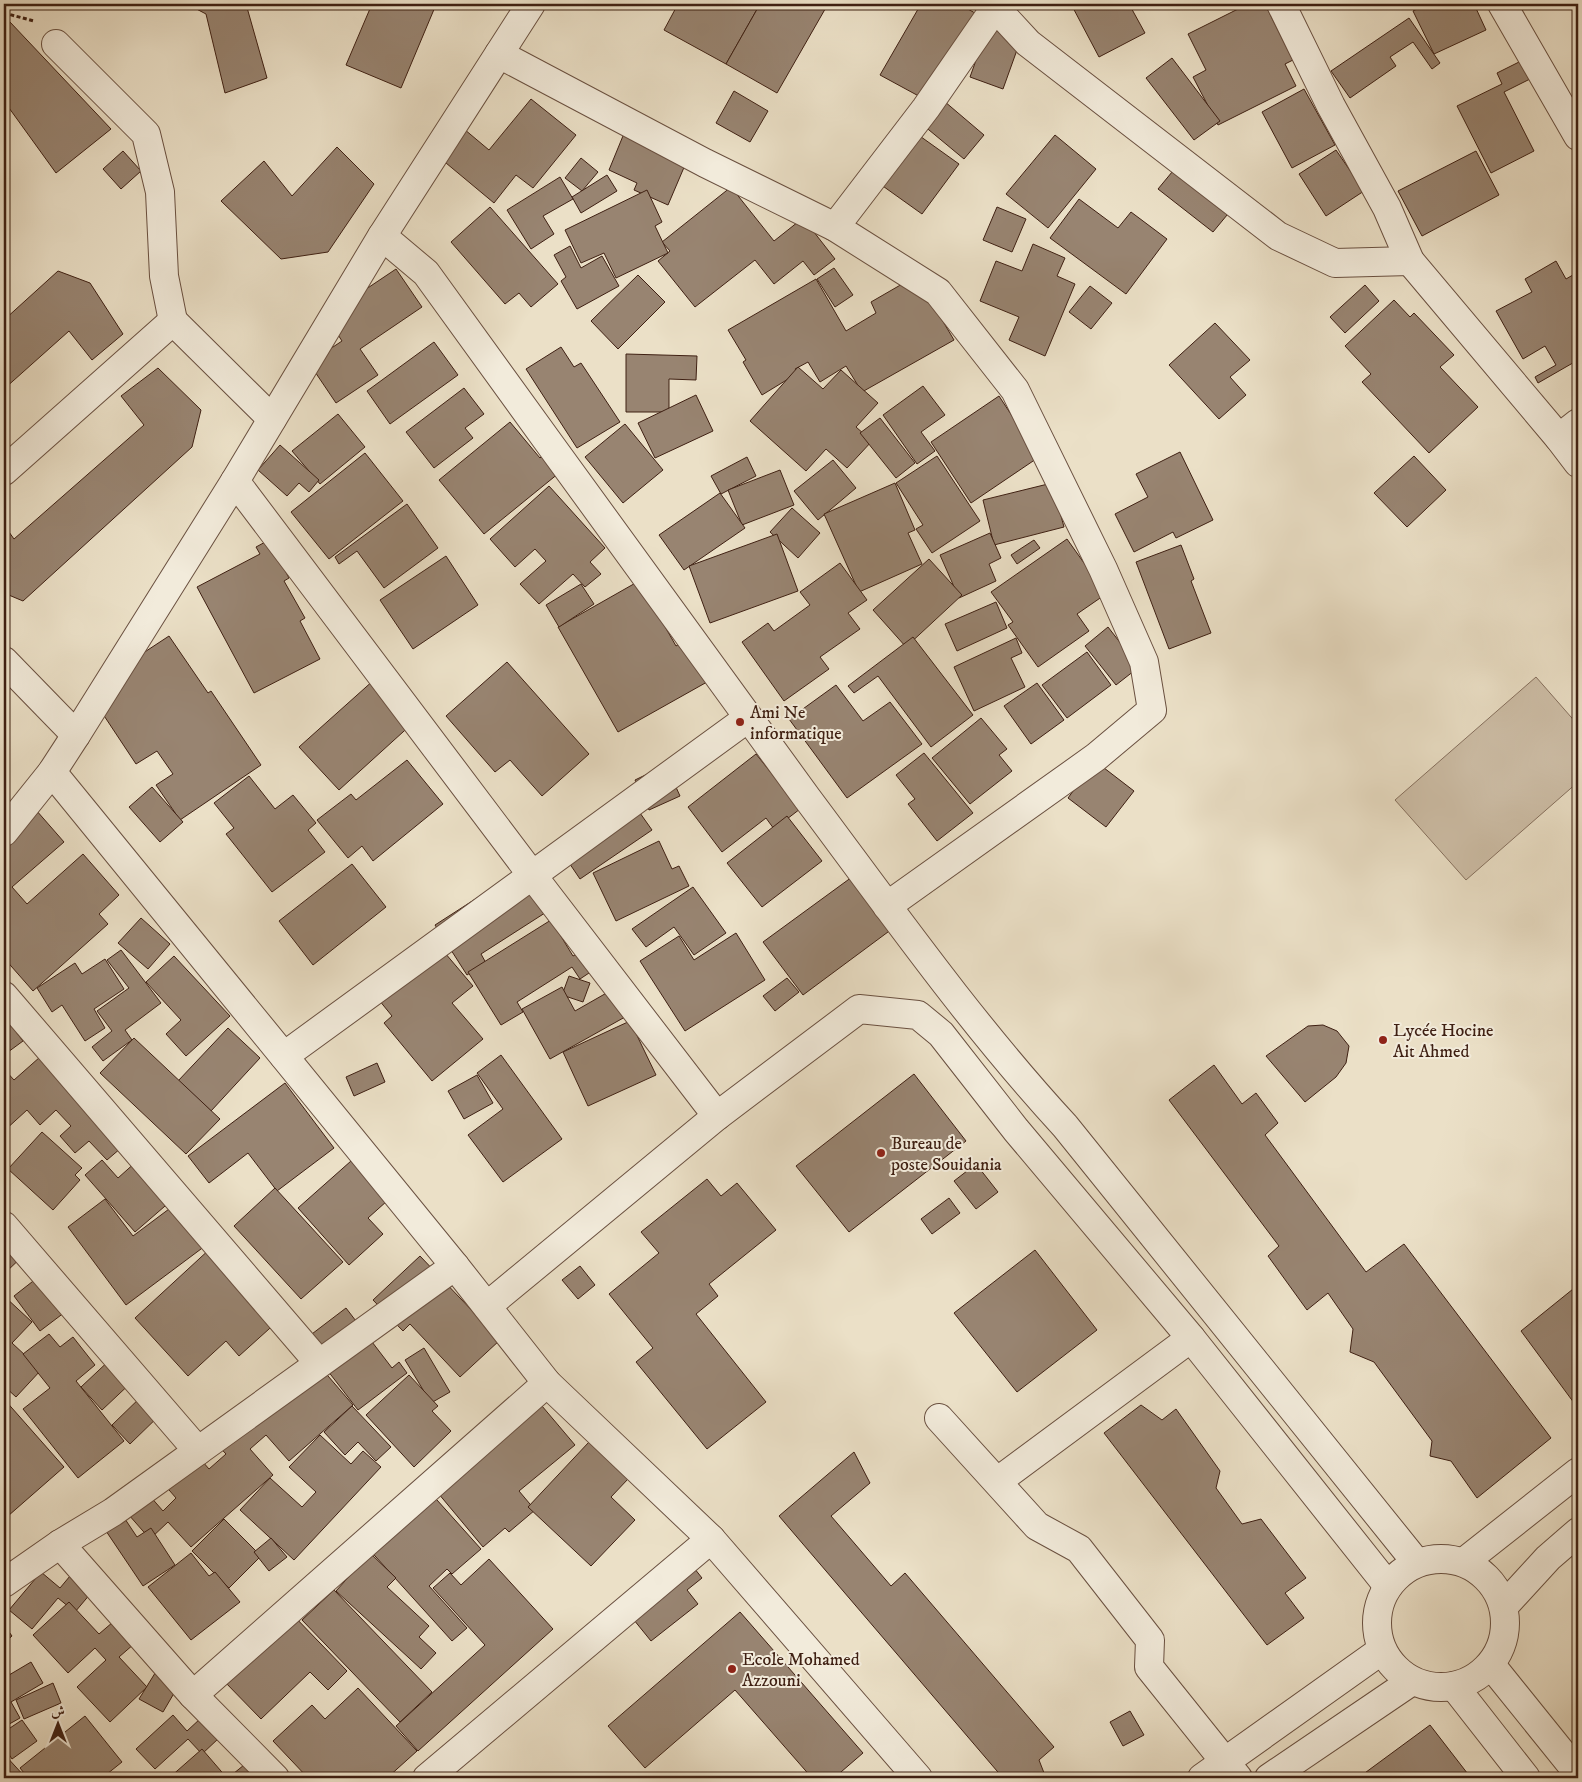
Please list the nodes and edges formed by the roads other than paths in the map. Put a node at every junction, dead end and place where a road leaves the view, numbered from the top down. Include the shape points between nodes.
1 (531, 4) edge
2 (1281, 4) edge
3 (1502, 4) edge
4 (993, 6) edge
5 (56, 44) dead end
6 (499, 54) junction
7 (1578, 136) edge
8 (835, 228) junction
9 (382, 236) junction
10 (1410, 261) junction
11 (172, 321) junction
12 (272, 419) junction
13 (1569, 430) edge
14 (1578, 463) edge
15 (4, 471) edge
16 (235, 481) junction
17 (4, 660) edge
18 (748, 718) junction
19 (76, 735) junction
20 (52, 772) junction
21 (4, 832) edge
22 (532, 875) junction
23 (887, 906) junction
24 (4, 996) edge
25 (284, 1056) junction
26 (716, 1116) junction
27 (4, 1226) edge
28 (455, 1266) junction
29 (487, 1306) junction
30 (1191, 1338) junction
31 (320, 1363) junction
32 (547, 1383) junction
33 (939, 1418) dead end
34 (198, 1451) junction
35 (1578, 1472) edge
36 (998, 1481) junction
37 (1578, 1532) edge
38 (711, 1539) junction
39 (60, 1544) junction
40 (1416, 1562) junction
41 (1464, 1562) junction
42 (6, 1576) edge
43 (1388, 1586) junction
44 (1504, 1606) junction
45 (1382, 1650) junction
46 (1491, 1665) junction
47 (1412, 1681) junction
48 (1454, 1686) junction
49 (193, 1695) junction
50 (1231, 1770) edge
51 (1578, 1772) edge
52 (276, 1778) edge
53 (428, 1778) edge
54 (918, 1778) edge
55 (1202, 1778) edge
56 (1269, 1778) edge
57 (1526, 1778) edge

1 - 6 street
2 - 10 street via 1331,106 1387,208
3 - 7 street
4 - 8 street via 926,108
4 - 10 street via 1028,43 1278,236 1335,263
5 - 11 street via 146,134 160,192 164,276
6 - 8 street
6 - 9 street
8 - 23 street via 938,292 1015,390 1103,569 1144,662 1152,710 1096,757
9 - 12 street
9 - 18 street via 426,273
10 - 13 street
11 - 12 street
11 - 15 street
12 - 16 street
13 - 14 street
16 - 19 street
16 - 22 street
17 - 19 street
18 - 22 street
18 - 23 street
19 - 20 street
20 - 21 street
20 - 25 street
22 - 25 street
22 - 26 street
23 - 40 street via 1016,1073 1065,1126
24 - 31 street
25 - 28 street
26 - 29 street
26 - 30 street via 859,1009 918,1015 941,1034 1016,1130
27 - 34 street
28 - 29 street
28 - 31 street
29 - 32 street
30 - 36 street
30 - 43 street
31 - 34 street
32 - 38 street
32 - 49 street
33 - 36 street
34 - 39 street via 113,1512
35 - 41 street
36 - 50 street via 1037,1526 1079,1549 1150,1640 1149,1667
37 - 44 street via 1548,1558
38 - 53 street
38 - 54 street
39 - 42 street
39 - 49 street
40 - 41 street via 1443,1558
40 - 43 street
41 - 44 street via 1482,1572 1496,1588
43 - 45 street via 1378,1606 1377,1628
44 - 46 street via 1506,1627 1502,1647
45 - 47 street via 1395,1668
45 - 50 street
46 - 48 street via 1475,1678
46 - 51 street
47 - 48 street via 1433,1687
47 - 56 street
48 - 57 street
49 - 52 street
50 - 55 street

